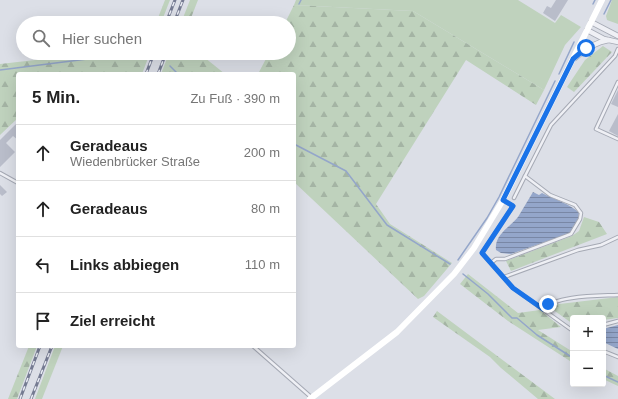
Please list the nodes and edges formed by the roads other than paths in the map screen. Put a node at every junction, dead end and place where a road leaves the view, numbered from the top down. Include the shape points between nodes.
1 (602, 0) edge
2 (591, 22) junction
3 (587, 30) junction
4 (618, 36) edge
5 (609, 40) junction
6 (618, 42) edge
7 (618, 49) edge
8 (573, 59) junction
9 (618, 82) edge
10 (618, 140) edge
11 (0, 173) edge
12 (525, 176) junction
13 (16, 182) edge
14 (514, 198) dead end
15 (503, 200) junction
16 (618, 237) edge
17 (491, 263) junction
18 (504, 278) junction
19 (618, 295) edge
20 (543, 309) junction
21 (618, 321) edge
22 (606, 324) edge
23 (570, 329) edge
24 (255, 348) edge
25 (605, 351) edge
26 (618, 357) edge
27 (311, 398) edge

1 - 2 street
2 - 3 street
2 - 4 street
3 - 5 street
3 - 8 street
5 - 6 street
5 - 8 street via 586,48
7 - 12 lane via 615,56 552,126
8 - 15 street
9 - 10 lane via 596,128
11 - 13 lane
12 - 14 lane
12 - 17 lane via 550,195 575,205 581,213 580,219 571,234 505,259 496,259
15 - 17 lane via 513,206 482,253
15 - 27 street via 474,248 426,304 397,332
16 - 18 lane
17 - 18 lane
18 - 20 lane via 513,288
19 - 20 lane via 585,296 548,304
20 - 23 lane
21 - 22 lane
24 - 27 lane
25 - 26 lane

